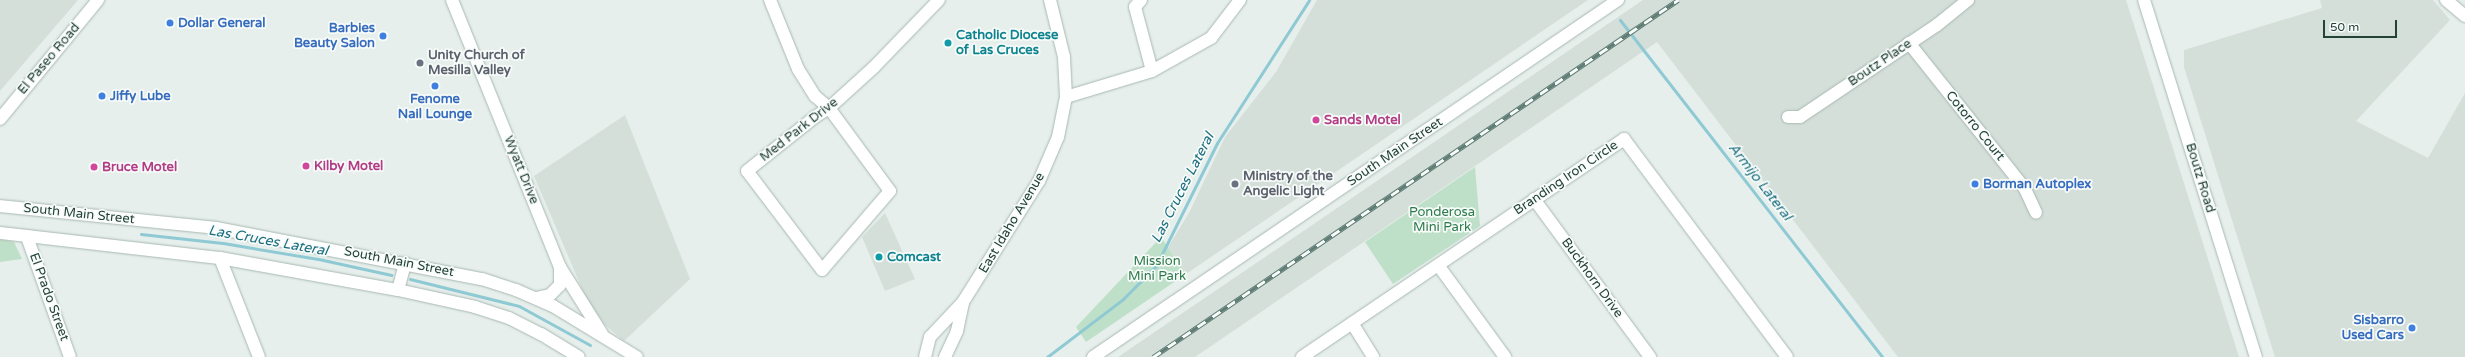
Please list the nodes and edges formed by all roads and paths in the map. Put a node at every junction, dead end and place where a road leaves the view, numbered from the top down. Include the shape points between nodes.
1 (98, 0) edge
2 (452, 0) edge
3 (770, 0) edge
4 (939, 0) edge
5 (1141, 0) edge
6 (1240, 0) edge
7 (1618, 0) edge
8 (1968, 0) edge
9 (2144, 0) edge
10 (2446, 0) edge
11 (1053, 2) edge
12 (2465, 16) edge
13 (1909, 43) junction
14 (1152, 71) junction
15 (1066, 97) junction
16 (829, 108) junction
17 (1788, 117) dead end
18 (0, 119) edge
19 (1534, 200) junction
20 (0, 206) edge
21 (2036, 213) dead end
22 (0, 233) edge
23 (27, 237) junction
24 (220, 258) junction
25 (405, 263) junction
26 (1438, 265) junction
27 (560, 268) junction
28 (398, 290) junction
29 (536, 298) junction
30 (963, 302) junction
31 (1352, 323) junction
32 (602, 334) junction
33 (70, 357) edge
34 (259, 357) edge
35 (579, 357) edge
36 (637, 357) edge
37 (925, 357) edge
38 (945, 357) edge
39 (1093, 357) edge
40 (1302, 357) edge
41 (1373, 357) edge
42 (1505, 357) edge
43 (1650, 357) edge
44 (1787, 357) edge
45 (2256, 357) edge

1 - 18 street, El Paseo Road
2 - 27 street, Wyatt Drive
3 - 16 street via 798,69 815,96
4 - 16 street, Med Park Drive via 874,67
5 - 14 street via 1135,7
6 - 14 street via 1211,38
7 - 39 street, South Main Street
8 - 13 street, Boutz Place
9 - 45 street, Boutz Road
10 - 12 street
11 - 15 street, East Idaho Avenue via 1064,57
13 - 17 street, Boutz Place via 1800,117
13 - 21 street, Cotorro Court via 2025,189
14 - 15 street
15 - 30 street, East Idaho Avenue via 1058,137 1039,181
16 - 16 street, Med Park Drive via 747,171 822,270 890,191
19 - 26 street, Branding Iron Circle
19 - 43 street, Buckhorn Drive
19 - 44 street, Branding Iron Circle via 1624,139
20 - 25 street, South Main Street via 216,228
22 - 23 street
23 - 24 street
23 - 33 street, El Prado Street
24 - 28 street
24 - 34 street
25 - 28 street
25 - 29 street, South Main Street via 482,279
26 - 31 street, Branding Iron Circle
26 - 42 street
27 - 29 street via 560,285 550,295
27 - 32 street, Wyatt Drive
28 - 35 street via 475,307 509,318
29 - 32 street, South Main Street
30 - 37 street, East Idaho Avenue via 930,337
30 - 38 street, East Idaho Avenue via 957,331
31 - 40 street, Branding Iron Circle
31 - 41 street
32 - 36 street, South Main Street

